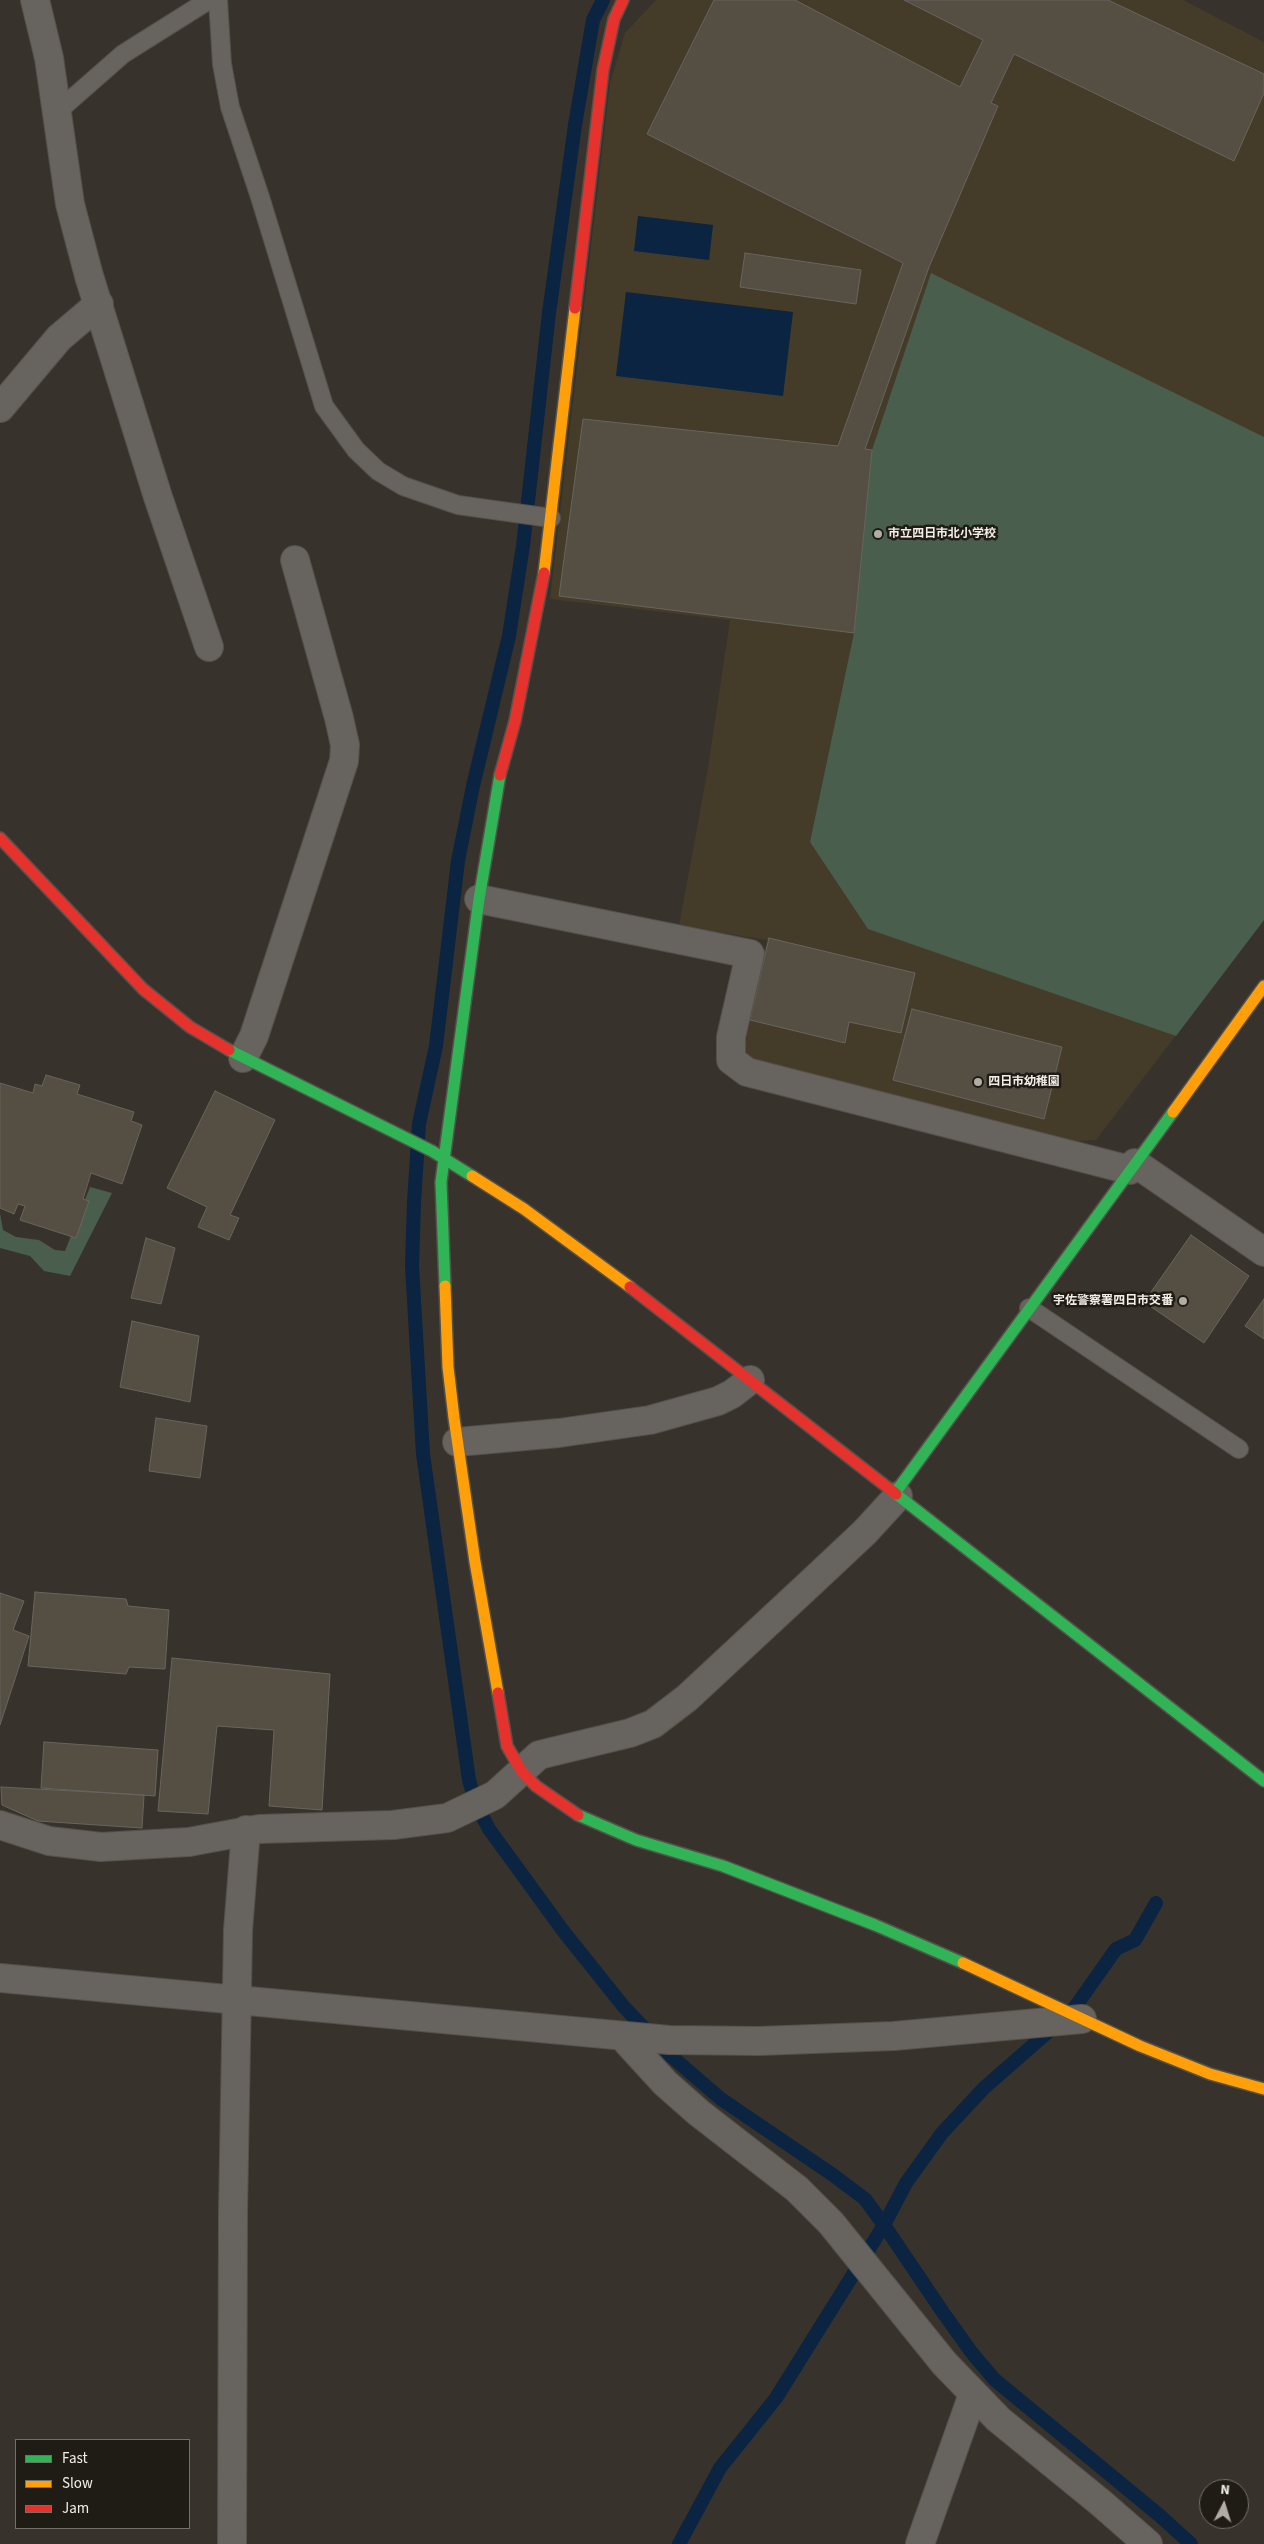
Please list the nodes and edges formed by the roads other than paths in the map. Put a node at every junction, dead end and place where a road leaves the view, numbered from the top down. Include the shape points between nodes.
1 (35, 0) edge
2 (209, 0) edge
3 (218, 0) edge
4 (623, 0) edge
5 (56, 112) junction
6 (99, 304) junction
7 (0, 408) edge
8 (551, 518) junction
9 (295, 560) dead end
10 (209, 647) dead end
11 (0, 838) edge
12 (479, 899) junction
13 (1264, 986) edge
14 (243, 1058) junction
15 (444, 1158) junction
16 (1132, 1167) junction
17 (1264, 1252) edge
18 (1029, 1308) junction
19 (750, 1380) junction
20 (457, 1442) junction
21 (1239, 1449) dead end
22 (896, 1494) junction
23 (522, 1772) junction
24 (1264, 1781) edge
25 (0, 1825) edge
26 (246, 1830) junction
27 (0, 1978) edge
28 (237, 2000) junction
29 (1082, 2018) junction
30 (622, 2036) junction
31 (1264, 2089) edge
32 (973, 2394) junction
33 (232, 2544) edge
34 (920, 2544) edge
35 (1148, 2544) edge

1 - 5 street via 50,58
2 - 5 lane via 123,54
3 - 8 lane via 221,55 230,107 324,406 356,450 378,471 404,486 458,505
4 - 8 street via 614,19 603,70
5 - 6 street via 70,204
6 - 7 street via 59,338
6 - 10 street via 158,497
8 - 12 street via 535,626 497,788
9 - 14 street via 339,718 345,744 344,761 254,1036
11 - 14 street via 143,989 190,1027
12 - 15 street
12 - 16 street via 750,954 731,1037 731,1060 748,1072
13 - 16 street
14 - 15 street
15 - 19 street via 583,1251
15 - 20 street via 443,1269 448,1367
16 - 17 street
16 - 18 street
18 - 21 lane
18 - 22 street
19 - 20 street via 718,1401 650,1420 559,1433
19 - 22 street
20 - 23 street via 503,1733
22 - 23 street via 865,1532 686,1698 653,1724 630,1733 539,1755
22 - 24 street
23 - 26 street via 495,1795 447,1818 393,1825
23 - 29 street via 570,1810 607,1828 723,1866 875,1925
25 - 26 street via 49,1841 100,1847 189,1842
26 - 28 street via 238,1930
27 - 28 street
28 - 30 street
28 - 33 street
29 - 30 street via 894,2036 826,2039 669,2040
29 - 31 street via 1210,2074
30 - 32 street via 665,2083 797,2189 831,2223 944,2363
32 - 34 street
32 - 35 street via 998,2419

